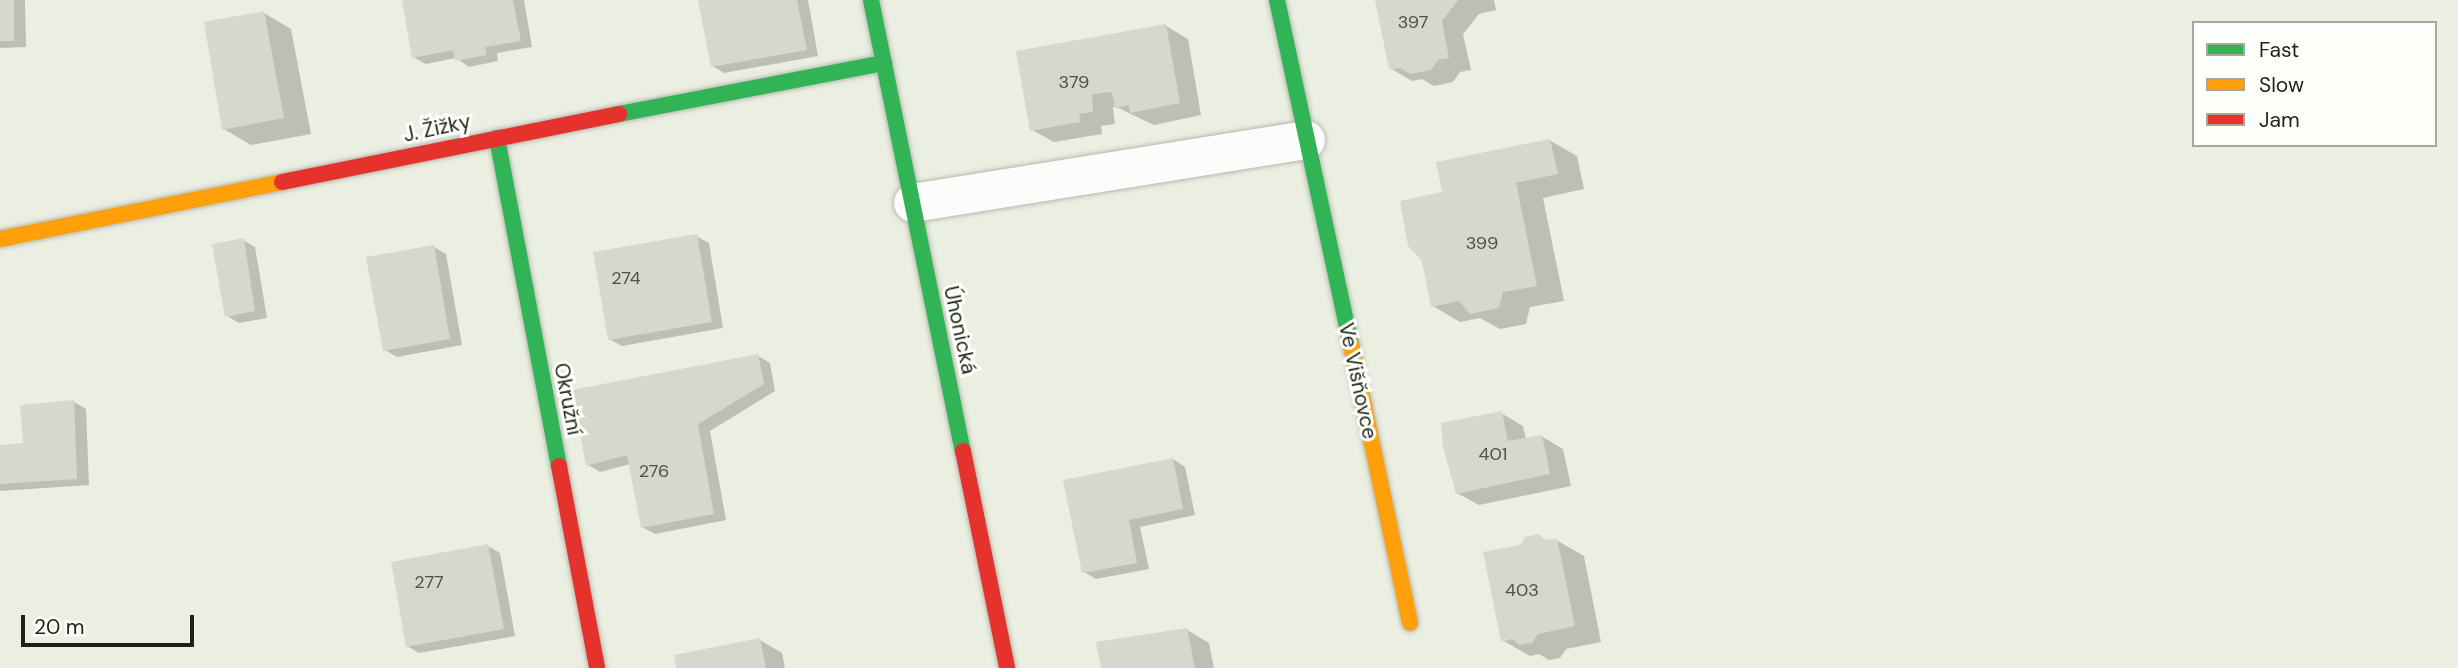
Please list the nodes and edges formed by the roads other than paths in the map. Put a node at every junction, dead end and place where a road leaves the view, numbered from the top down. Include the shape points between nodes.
1 (871, 0) edge
2 (1277, 0) edge
3 (884, 63) junction
4 (497, 138) junction
5 (1306, 140) junction
6 (913, 203) junction
7 (0, 239) edge
8 (1410, 623) dead end
9 (597, 668) edge
10 (1007, 668) edge

1 - 3 street, Úhonická
2 - 5 street, Ve Višňovce
3 - 4 street, J. Žižky
3 - 6 street, Úhonická
4 - 7 street, J. Žižky
4 - 9 street, Okružní
5 - 6 street
5 - 8 street, Ve Višňovce
6 - 10 street, Úhonická

